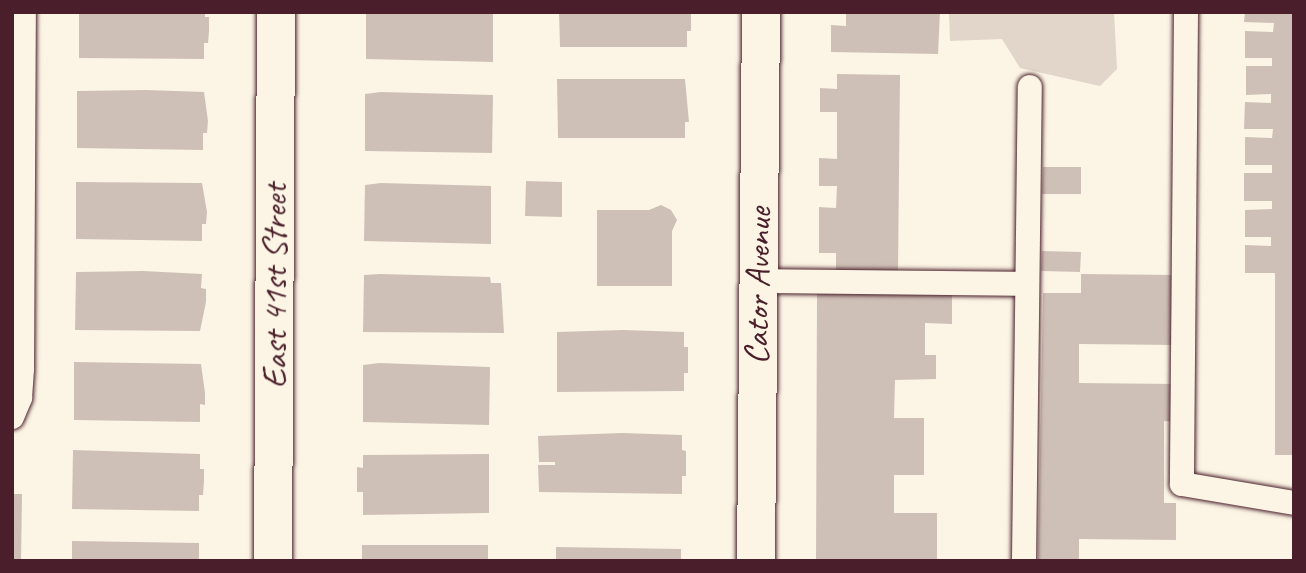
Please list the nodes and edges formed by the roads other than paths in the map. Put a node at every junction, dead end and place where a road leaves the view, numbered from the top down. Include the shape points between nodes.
1 (24, 12) edge
2 (276, 12) edge
3 (761, 12) edge
4 (1186, 12) edge
5 (1030, 87) dead end
6 (758, 281) junction
7 (1027, 284) junction
8 (12, 417) edge
9 (1294, 503) edge
10 (273, 561) edge
11 (756, 561) edge
12 (1024, 561) edge

1 - 8 lane via 22,369 20,398
2 - 10 street, East 41st Street
3 - 6 street, Cator Avenue
4 - 9 lane via 1182,484
5 - 7 lane
6 - 7 lane
6 - 11 street, Cator Avenue
7 - 12 lane

